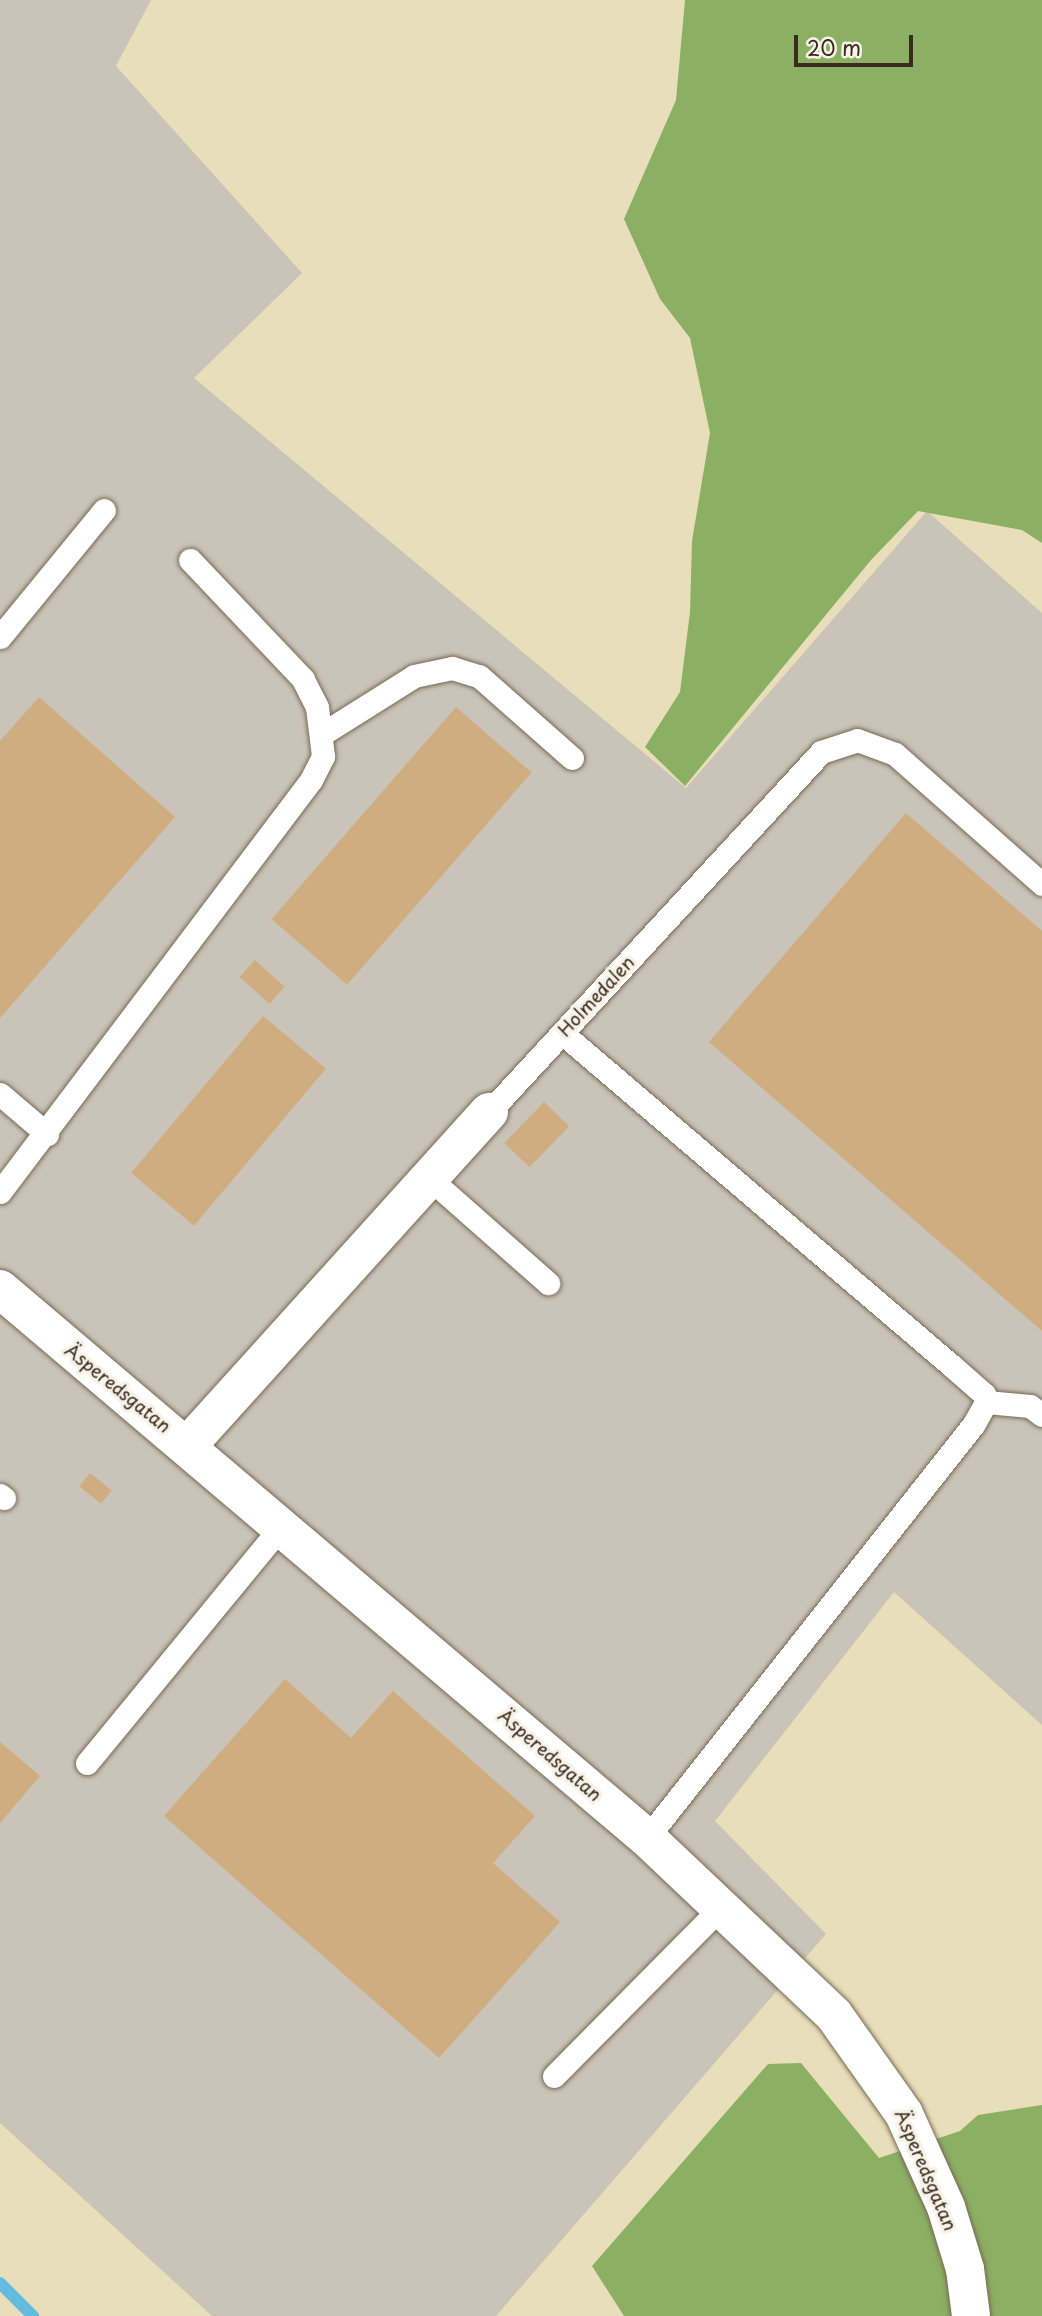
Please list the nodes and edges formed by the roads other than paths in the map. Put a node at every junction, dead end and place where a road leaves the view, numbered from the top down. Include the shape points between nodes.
1 (104, 510) dead end
2 (190, 560) dead end
3 (0, 637) edge
4 (322, 734) junction
5 (572, 758) dead end
6 (1042, 884) edge
7 (562, 1033) junction
8 (0, 1094) edge
9 (489, 1112) joint
10 (47, 1134) junction
11 (429, 1178) junction
12 (0, 1192) edge
13 (548, 1283) dead end
14 (0, 1289) edge
15 (986, 1402) junction
16 (1042, 1415) edge
17 (188, 1445) junction
18 (282, 1526) junction
19 (87, 1763) dead end
20 (647, 1838) junction
21 (721, 1907) junction
22 (554, 2076) dead end
23 (971, 2316) edge

1 - 3 lane
2 - 4 lane via 303,679 317,707
4 - 5 lane via 414,676 453,668 480,676
4 - 10 lane via 323,756 311,780
6 - 7 lane, Holmedalen via 895,754 857,740 821,752
7 - 9 lane, Holmedalen
7 - 15 lane via 952,1366 984,1394
8 - 10 lane
9 - 11 street, Holmedalen
10 - 12 lane
11 - 13 lane
11 - 17 street, Holmedalen
14 - 17 street, Äsperedsgatan
15 - 16 lane via 1030,1406
15 - 20 lane via 973,1425
17 - 18 street, Äsperedsgatan
18 - 19 lane
18 - 20 street, Äsperedsgatan
20 - 21 street, Äsperedsgatan
21 - 22 lane
21 - 23 street, Äsperedsgatan via 834,2015 904,2114 946,2207 965,2269

